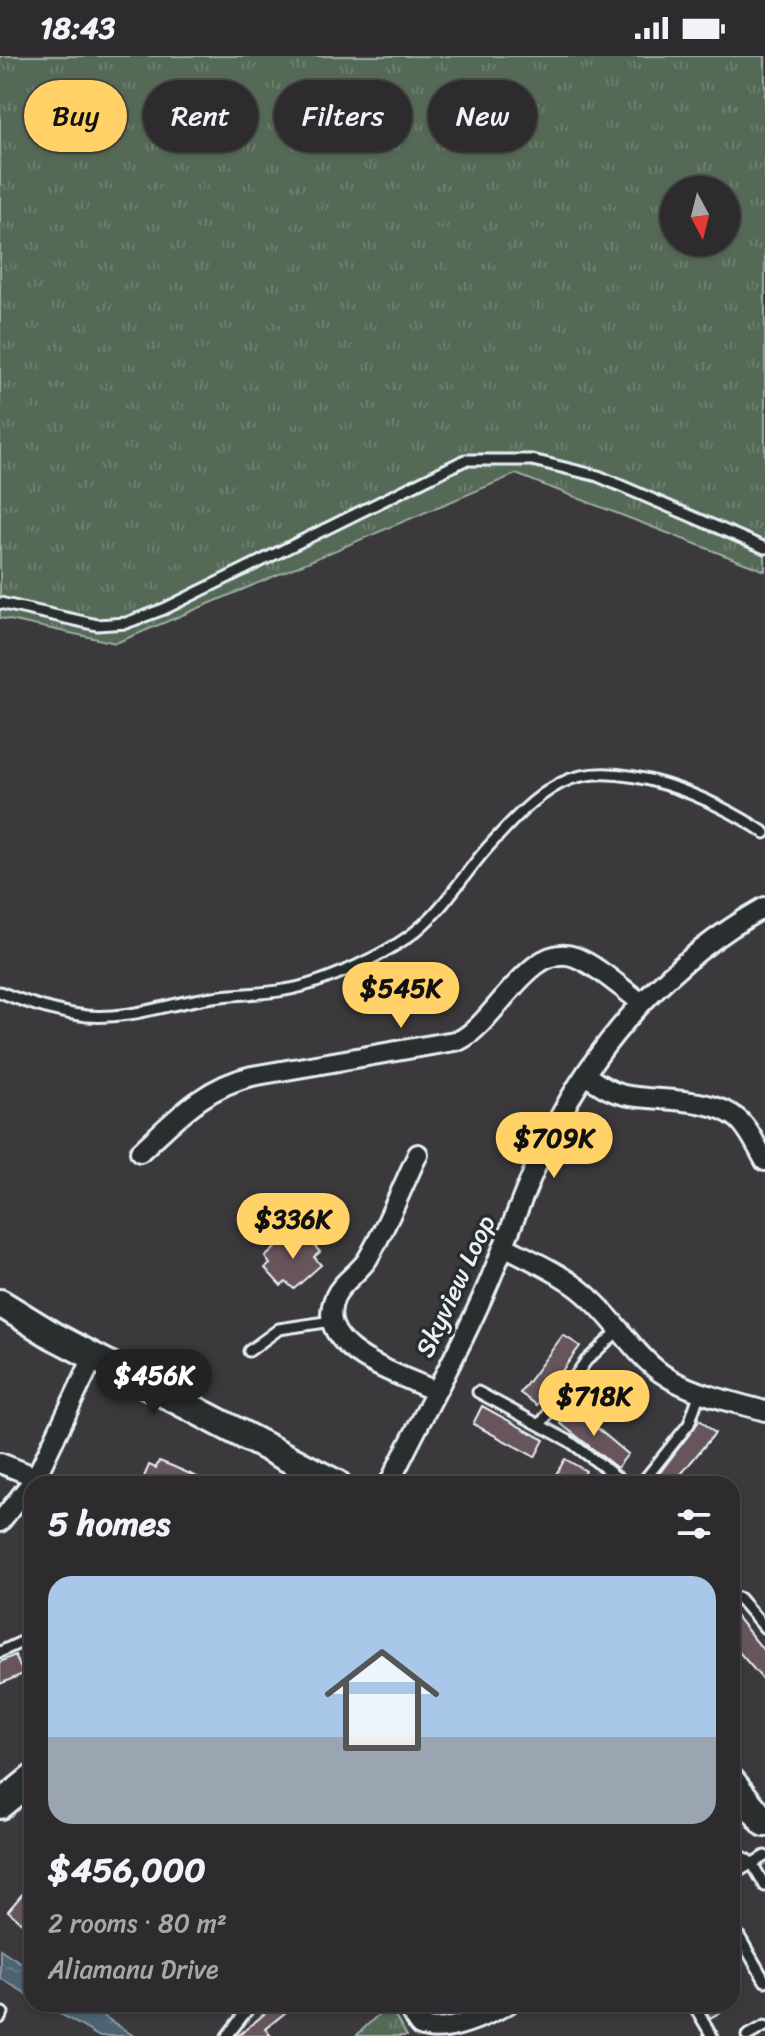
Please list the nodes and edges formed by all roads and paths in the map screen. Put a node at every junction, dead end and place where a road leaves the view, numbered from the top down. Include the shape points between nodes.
1 (765, 548) edge
2 (0, 603) edge
3 (765, 833) edge
4 (765, 907) edge
5 (0, 992) edge
6 (642, 1003) junction
7 (585, 1075) junction
8 (140, 1152) dead end
9 (418, 1154) dead end
10 (765, 1161) edge
11 (504, 1246) junction
12 (0, 1303) edge
13 (332, 1321) junction
14 (619, 1330) junction
15 (249, 1351) dead end
16 (93, 1358) junction
17 (435, 1391) junction
18 (478, 1392) dead end
19 (700, 1392) junction
20 (765, 1411) edge
21 (540, 1425) junction
22 (0, 1463) edge
23 (34, 1476) edge
24 (46, 1476) edge
25 (322, 1476) edge
26 (393, 1476) edge
27 (615, 1476) edge
28 (647, 1476) edge
29 (24, 1499) edge
30 (0, 1522) edge
31 (740, 1599) edge
32 (765, 1628) edge
33 (24, 1641) edge
34 (0, 1652) edge
35 (24, 1786) edge
36 (740, 1792) edge
37 (0, 1805) edge
38 (765, 1823) edge
39 (740, 1855) edge
40 (765, 1856) edge
41 (752, 1863) junction
42 (740, 1870) edge
43 (765, 1886) edge
44 (740, 1938) edge
45 (765, 1981) edge
46 (246, 2012) edge
47 (411, 2012) edge
48 (494, 2012) edge
49 (698, 2012) edge
50 (765, 2026) edge
51 (227, 2036) edge
52 (712, 2036) edge
53 (747, 2036) edge

1 - 2 lane via 598,476 532,460 465,460 126,623 97,625
3 - 5 lane via 672,787 633,775 593,774 563,782 520,814 417,930 386,951 322,980 126,1016 86,1016
4 - 6 street, Skyview Loop via 719,935
6 - 7 street, Skyview Loop via 605,1043
6 - 8 street via 580,959 548,956 479,1028 460,1040 239,1078 193,1102
7 - 10 street via 624,1095 725,1111 746,1127
7 - 11 street, Skyview Loop via 550,1135
9 - 13 street via 370,1255 335,1296
11 - 14 street via 578,1287
11 - 17 street, Skyview Loop
12 - 16 street
13 - 15 lane via 279,1329
13 - 17 street via 339,1340 351,1350
14 - 19 street via 660,1372
14 - 21 lane via 586,1361
16 - 24 street
16 - 25 street
17 - 26 street, Skyview Loop
18 - 21 lane
19 - 20 street
19 - 28 lane via 689,1424
21 - 27 lane
22 - 23 street
29 - 30 street
31 - 32 lane
33 - 34 lane
35 - 37 street
36 - 38 street
39 - 41 lane
40 - 41 lane
41 - 42 lane
41 - 43 lane
44 - 45 lane
46 - 51 lane
47 - 48 street via 419,2026 443,2036
49 - 52 lane
50 - 53 lane

